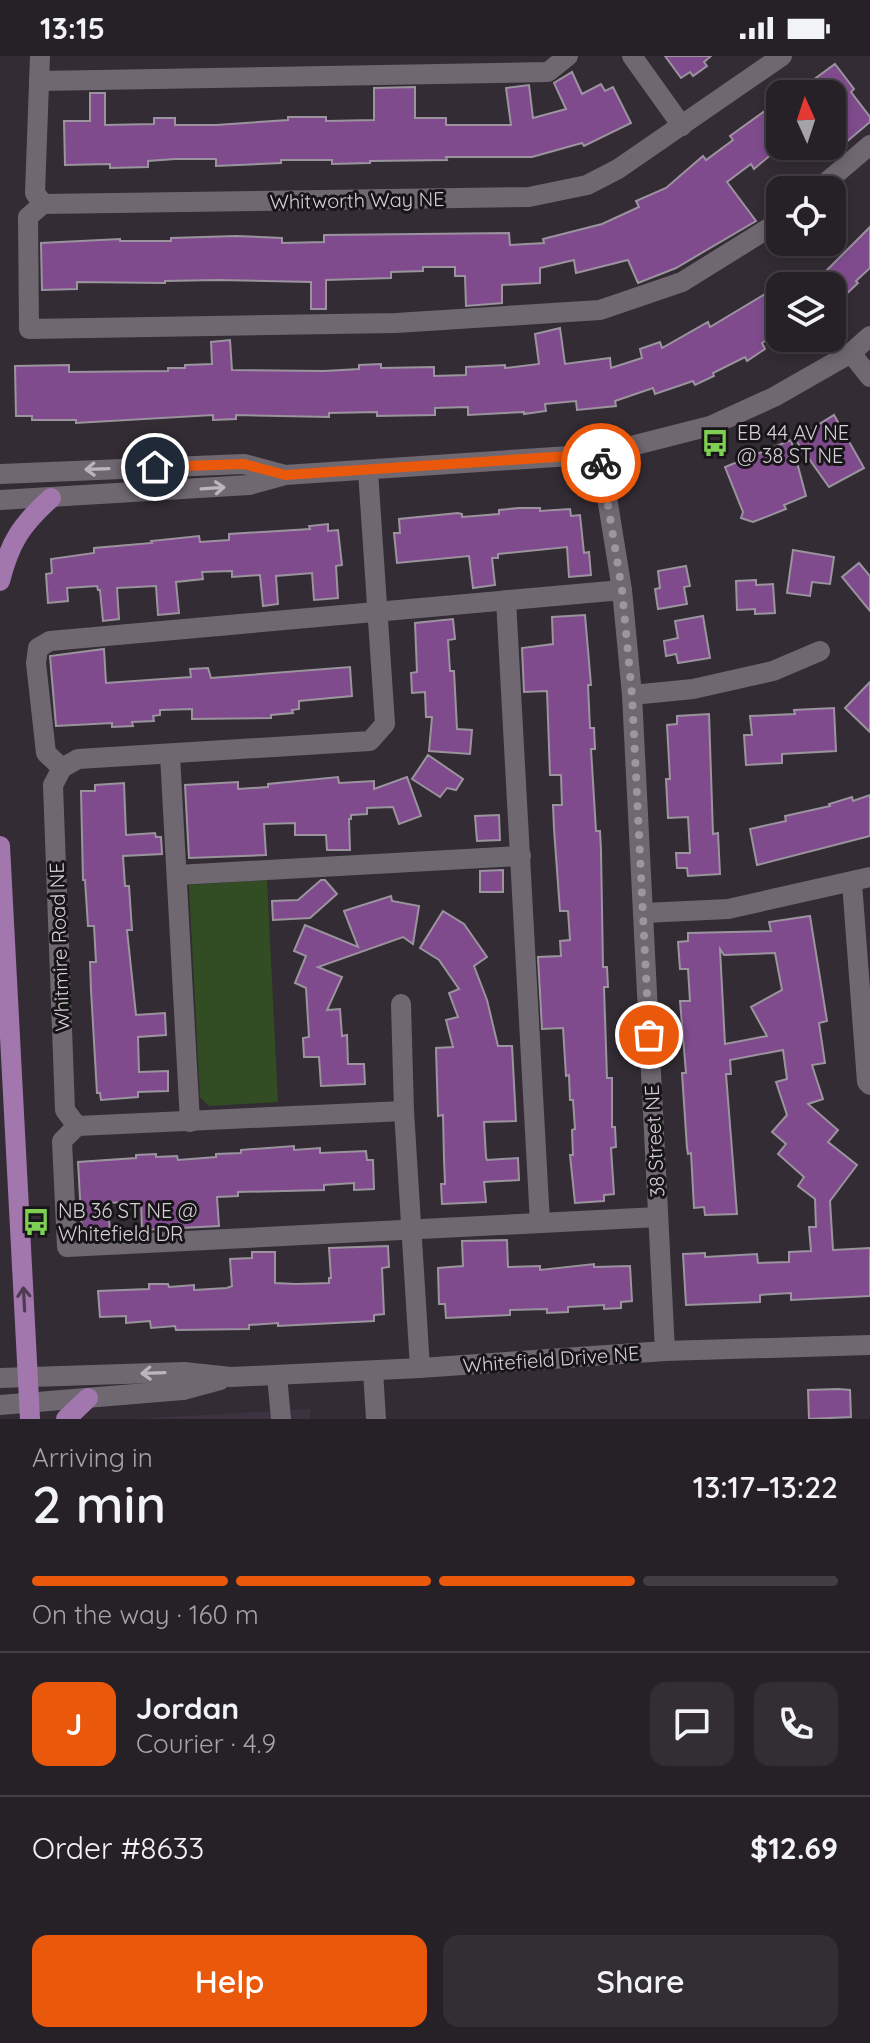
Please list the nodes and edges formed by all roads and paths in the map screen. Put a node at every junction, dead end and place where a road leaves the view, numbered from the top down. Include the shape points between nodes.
1 (40, 56) edge
2 (568, 56) edge
3 (632, 56) edge
4 (782, 56) edge
5 (39, 81) junction
6 (682, 126) junction
7 (870, 145) edge
8 (833, 176) edge
9 (43, 204) junction
10 (766, 230) edge
11 (870, 336) edge
12 (851, 353) junction
13 (870, 377) edge
14 (600, 454) junction
15 (368, 471) junction
16 (0, 474) edge
17 (285, 475) junction
18 (51, 498) junction
19 (0, 500) edge
20 (0, 581) edge
21 (622, 590) junction
22 (506, 600) junction
23 (377, 611) junction
24 (820, 651) dead end
25 (632, 695) junction
26 (170, 755) junction
27 (62, 768) junction
28 (0, 846) edge
29 (521, 856) junction
30 (177, 875) junction
31 (861, 880) edge
32 (644, 913) junction
33 (401, 1004) dead end
34 (870, 1085) edge
35 (404, 1111) junction
36 (190, 1122) junction
37 (77, 1126) junction
38 (658, 1217) junction
39 (540, 1223) junction
40 (412, 1229) junction
41 (870, 1345) edge
42 (665, 1351) junction
43 (420, 1368) junction
44 (373, 1371) junction
45 (277, 1376) junction
46 (28, 1377) junction
47 (231, 1377) junction
48 (0, 1378) edge
49 (88, 1398) junction
50 (0, 1405) edge
51 (30, 1411) edge
52 (66, 1419) edge
53 (281, 1419) edge
54 (376, 1419) edge

1 - 5 street
2 - 5 street via 548,72
3 - 6 street
4 - 6 street, Whitworth Way NE
5 - 9 street via 35,193
6 - 9 street, Whitworth Way NE via 587,185 529,197
7 - 8 street
9 - 10 street via 28,217 29,329 396,323 600,310 682,282
11 - 12 street
12 - 13 street
12 - 14 street via 710,426
14 - 15 street
14 - 21 street, 38 Street NE
15 - 17 street
15 - 23 street
17 -> 16 street via 244,464
18 -> 17 street via 249,485
18 - 19 street
18 - 20 main road via 29,518 8,550
21 - 22 street
21 - 25 street, 38 Street NE
22 - 23 street
22 - 29 street
23 - 26 street via 385,724 370,741
23 - 27 street via 50,641 38,648 36,663 46,753
24 - 25 street via 773,671 693,689
25 - 32 street, 38 Street NE
26 - 27 street via 78,759
26 - 30 street
27 - 37 street, Whitmire Road NE via 53,785 65,1110
46 -> 28 main road
29 - 30 street
29 - 39 street
30 - 36 street
31 - 32 street via 728,909
31 - 34 street
32 - 38 street, 38 Street NE
33 - 35 street
35 - 36 street
35 - 40 street
36 - 37 street
37 - 40 street via 62,1141 67,1247
38 - 39 street
38 - 42 street, 38 Street NE
39 - 40 street
40 - 43 street
41 - 42 street, Whitefield Drive NE
42 - 43 street, Whitefield Drive NE
43 - 44 street, Whitefield Drive NE
44 - 45 street, Whitefield Drive NE
44 - 54 street
45 - 47 street, Whitefield Drive NE
45 - 53 street
47 -> 46 street, Whitefield Drive NE via 184,1372
46 - 48 street, Whitefield Drive NE
46 - 51 main road
47 - 49 street, Whitefield Drive NE via 183,1390
49 - 51 street, Whitefield Drive NE
49 - 52 main road
50 - 51 street, Whitefield Drive NE

